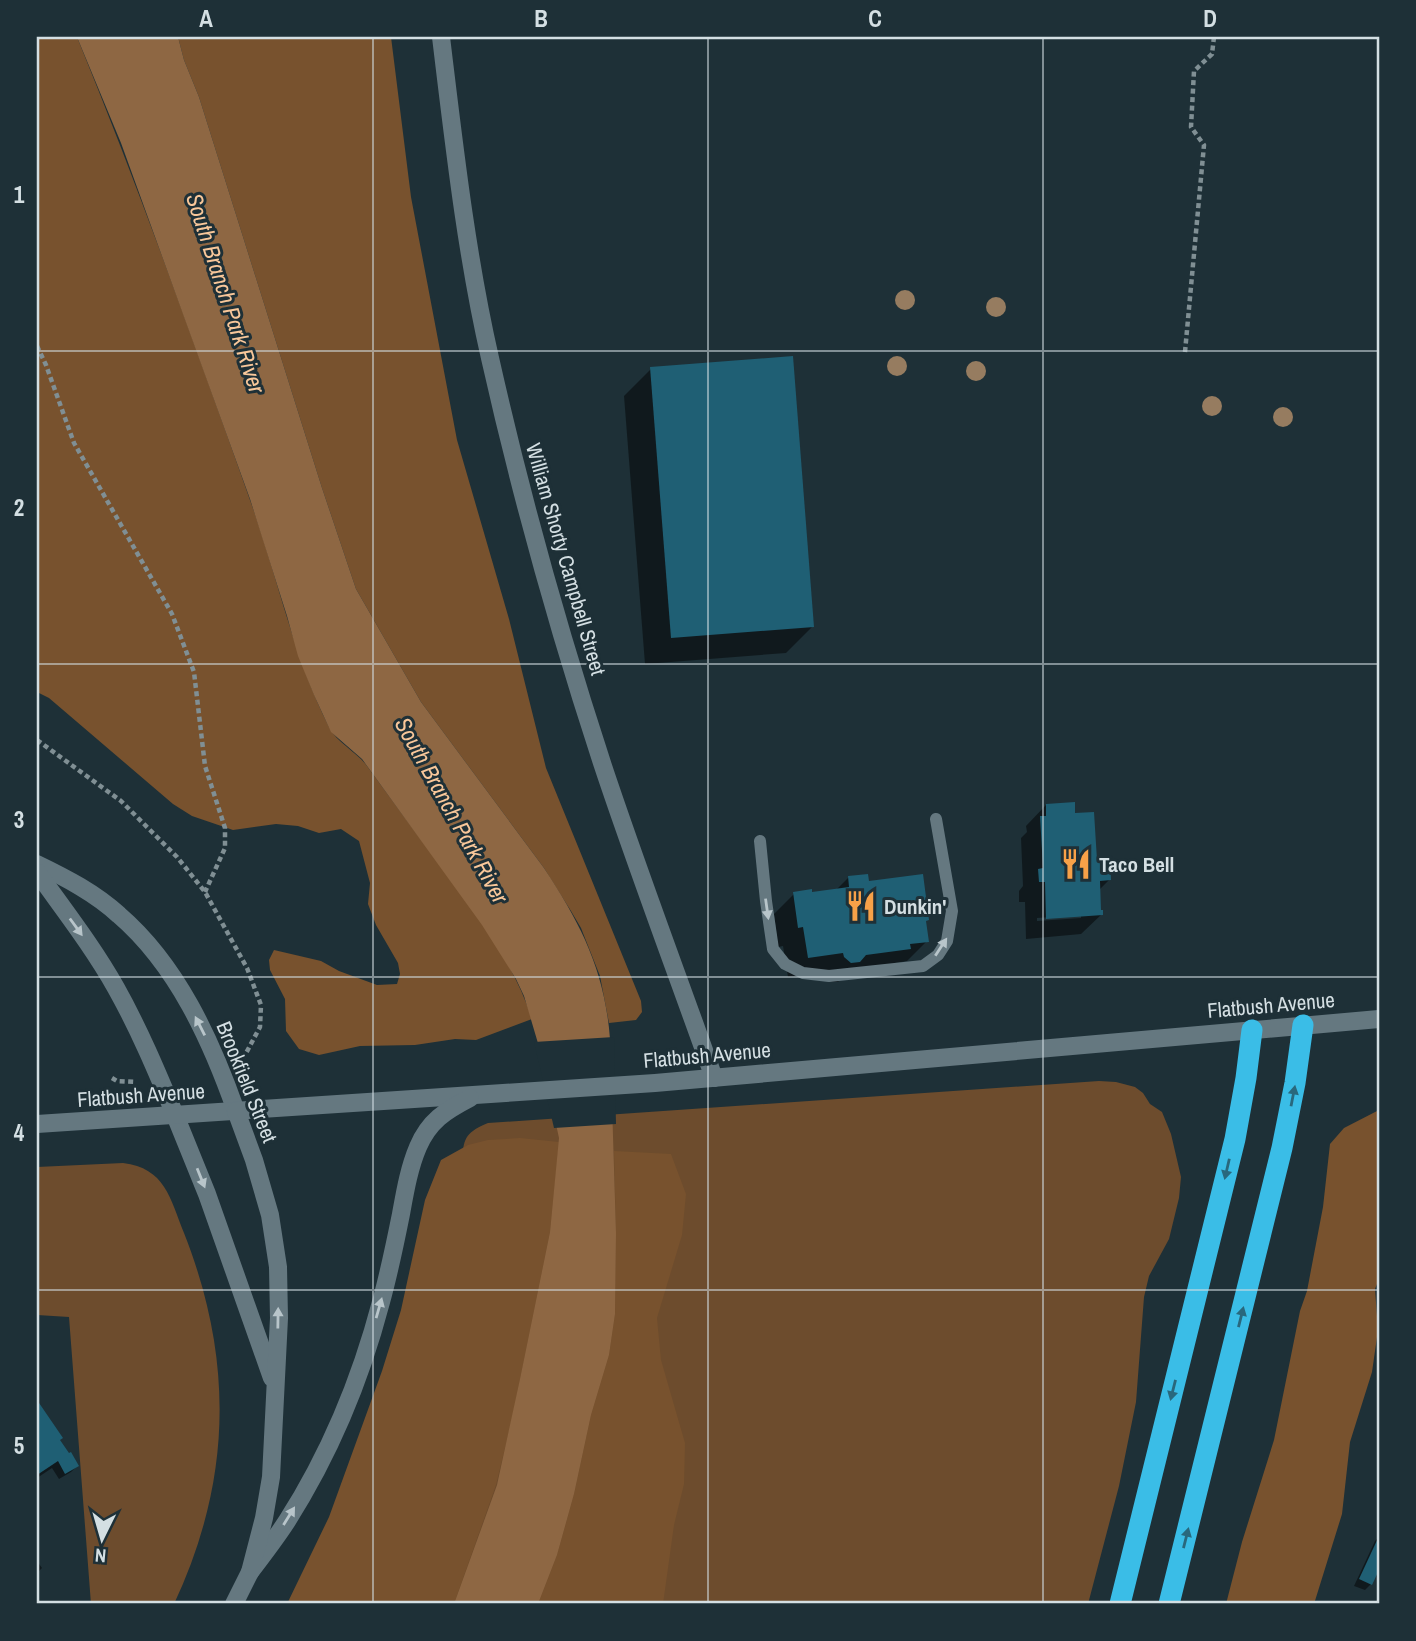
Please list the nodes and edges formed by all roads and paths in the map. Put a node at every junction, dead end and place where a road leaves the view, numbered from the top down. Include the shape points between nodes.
1 (441, 37) edge
2 (1214, 37) edge
3 (37, 346) edge
4 (1185, 352) dead end
5 (37, 740) edge
6 (936, 819) dead end
7 (760, 841) dead end
8 (37, 863) edge
9 (37, 872) edge
10 (205, 892) junction
11 (1379, 1019) edge
12 (1303, 1026) junction
13 (1252, 1030) junction
14 (244, 1057) dead end
15 (715, 1078) junction
16 (476, 1095) junction
17 (236, 1111) junction
18 (175, 1115) junction
19 (37, 1124) edge
20 (275, 1387) junction
21 (250, 1572) junction
22 (234, 1604) edge
23 (1120, 1604) edge
24 (1169, 1604) edge

1 - 15 street, William Shorty Campbell Street via 475,281 524,500 604,768
2 - 4 path via 1212,54 1194,71 1191,127 1204,145
3 - 10 path via 74,443 172,614 194,672 205,766 225,828 225,848
5 - 10 path via 121,802
7 -> 6 lane via 773,949 785,964 803,974 829,976 923,966 938,955 947,940 952,911
17 -> 8 street, Brookfield Street via 211,1048 155,953 90,892
9 -> 18 street, Brookfield Street via 116,987
10 - 14 path via 247,968 261,1005 260,1027
11 - 12 street, Flatbush Avenue
12 - 13 street, Flatbush Avenue
24 -> 12 highway via 1282,1149
13 - 15 street, Flatbush Avenue
13 -> 23 highway via 1235,1139
15 - 16 street, Flatbush Avenue
16 - 17 street, Flatbush Avenue
21 -> 16 street via 314,1474 354,1384 380,1304 418,1147 430,1125
17 - 18 street, Flatbush Avenue
20 -> 17 street, Brookfield Street via 278,1267 270,1215
18 - 19 street, Flatbush Avenue
18 -> 20 street, Brookfield Street
20 - 21 street, Brookfield Street via 271,1477
21 - 22 street, Brookfield Street

